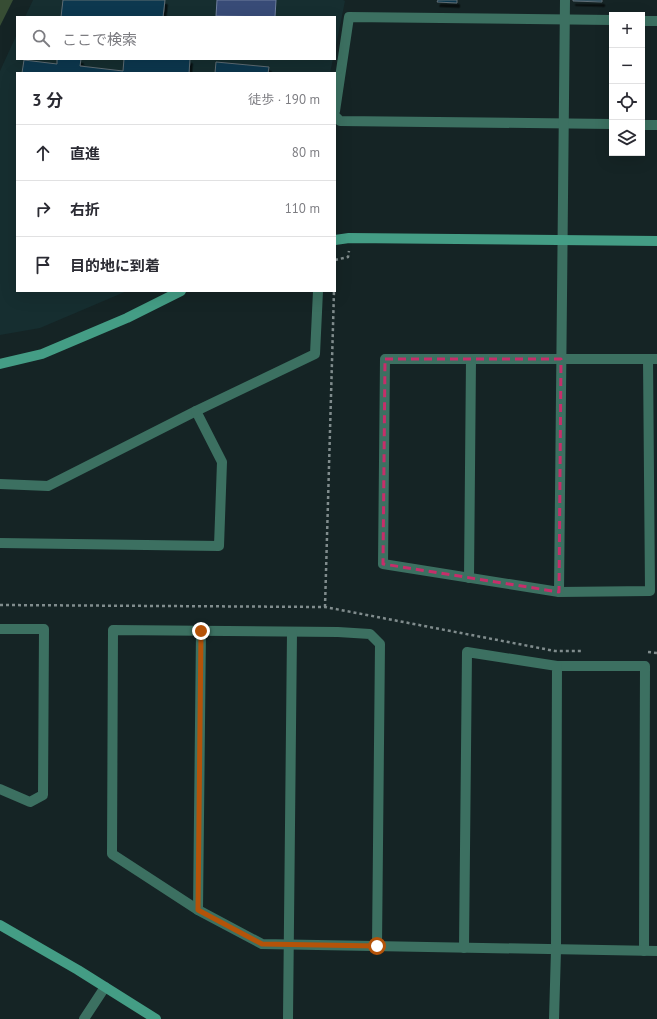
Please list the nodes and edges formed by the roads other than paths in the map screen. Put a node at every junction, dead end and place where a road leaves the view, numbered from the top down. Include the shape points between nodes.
1 (565, 0) edge
2 (565, 20) junction
3 (609, 20) edge
4 (645, 21) edge
5 (657, 21) edge
6 (336, 104) edge
7 (336, 117) edge
8 (564, 124) junction
9 (609, 124) edge
10 (645, 125) edge
11 (657, 125) edge
12 (563, 239) junction
13 (336, 240) edge
14 (657, 241) edge
15 (179, 292) edge
16 (318, 292) edge
17 (471, 358) junction
18 (561, 359) junction
19 (653, 359) edge
20 (0, 364) edge
21 (196, 411) junction
22 (0, 484) edge
23 (0, 543) edge
24 (469, 578) junction
25 (560, 592) junction
26 (0, 629) edge
27 (201, 631) junction
28 (292, 632) junction
29 (557, 666) junction
30 (0, 790) edge
31 (198, 910) junction
32 (0, 925) edge
33 (288, 944) junction
34 (377, 946) junction
35 (464, 948) junction
36 (556, 950) junction
37 (644, 951) junction
38 (657, 951) edge
39 (105, 987) junction
40 (84, 1019) edge
41 (156, 1019) edge
42 (288, 1019) edge
43 (554, 1019) edge

1 - 2 street
2 - 3 street
2 - 6 street via 349,17
2 - 8 street
4 - 5 street
7 - 8 street via 340,121
8 - 9 street
8 - 12 street
10 - 11 street
12 - 13 street
12 - 14 street
12 - 18 street
15 - 20 street via 127,318 42,354
16 - 21 street via 316,354
17 - 18 street
17 - 24 street
17 - 24 street via 386,358 383,564
18 - 19 street
18 - 25 street
19 - 25 street via 650,591
21 - 22 street via 48,486
21 - 23 street via 222,462 219,546
24 - 25 street
26 - 30 street via 44,629 43,795 30,802
27 - 28 street
27 - 31 street
27 - 31 street via 113,630 112,854
28 - 33 street
28 - 34 street via 370,634 380,644
29 - 35 street via 467,652
29 - 36 street
29 - 37 street via 646,666
31 - 33 street via 262,944
32 - 39 street
33 - 34 street
33 - 42 street
34 - 35 street
35 - 36 street
36 - 37 street
36 - 43 street
37 - 38 street
39 - 40 street
39 - 41 street

